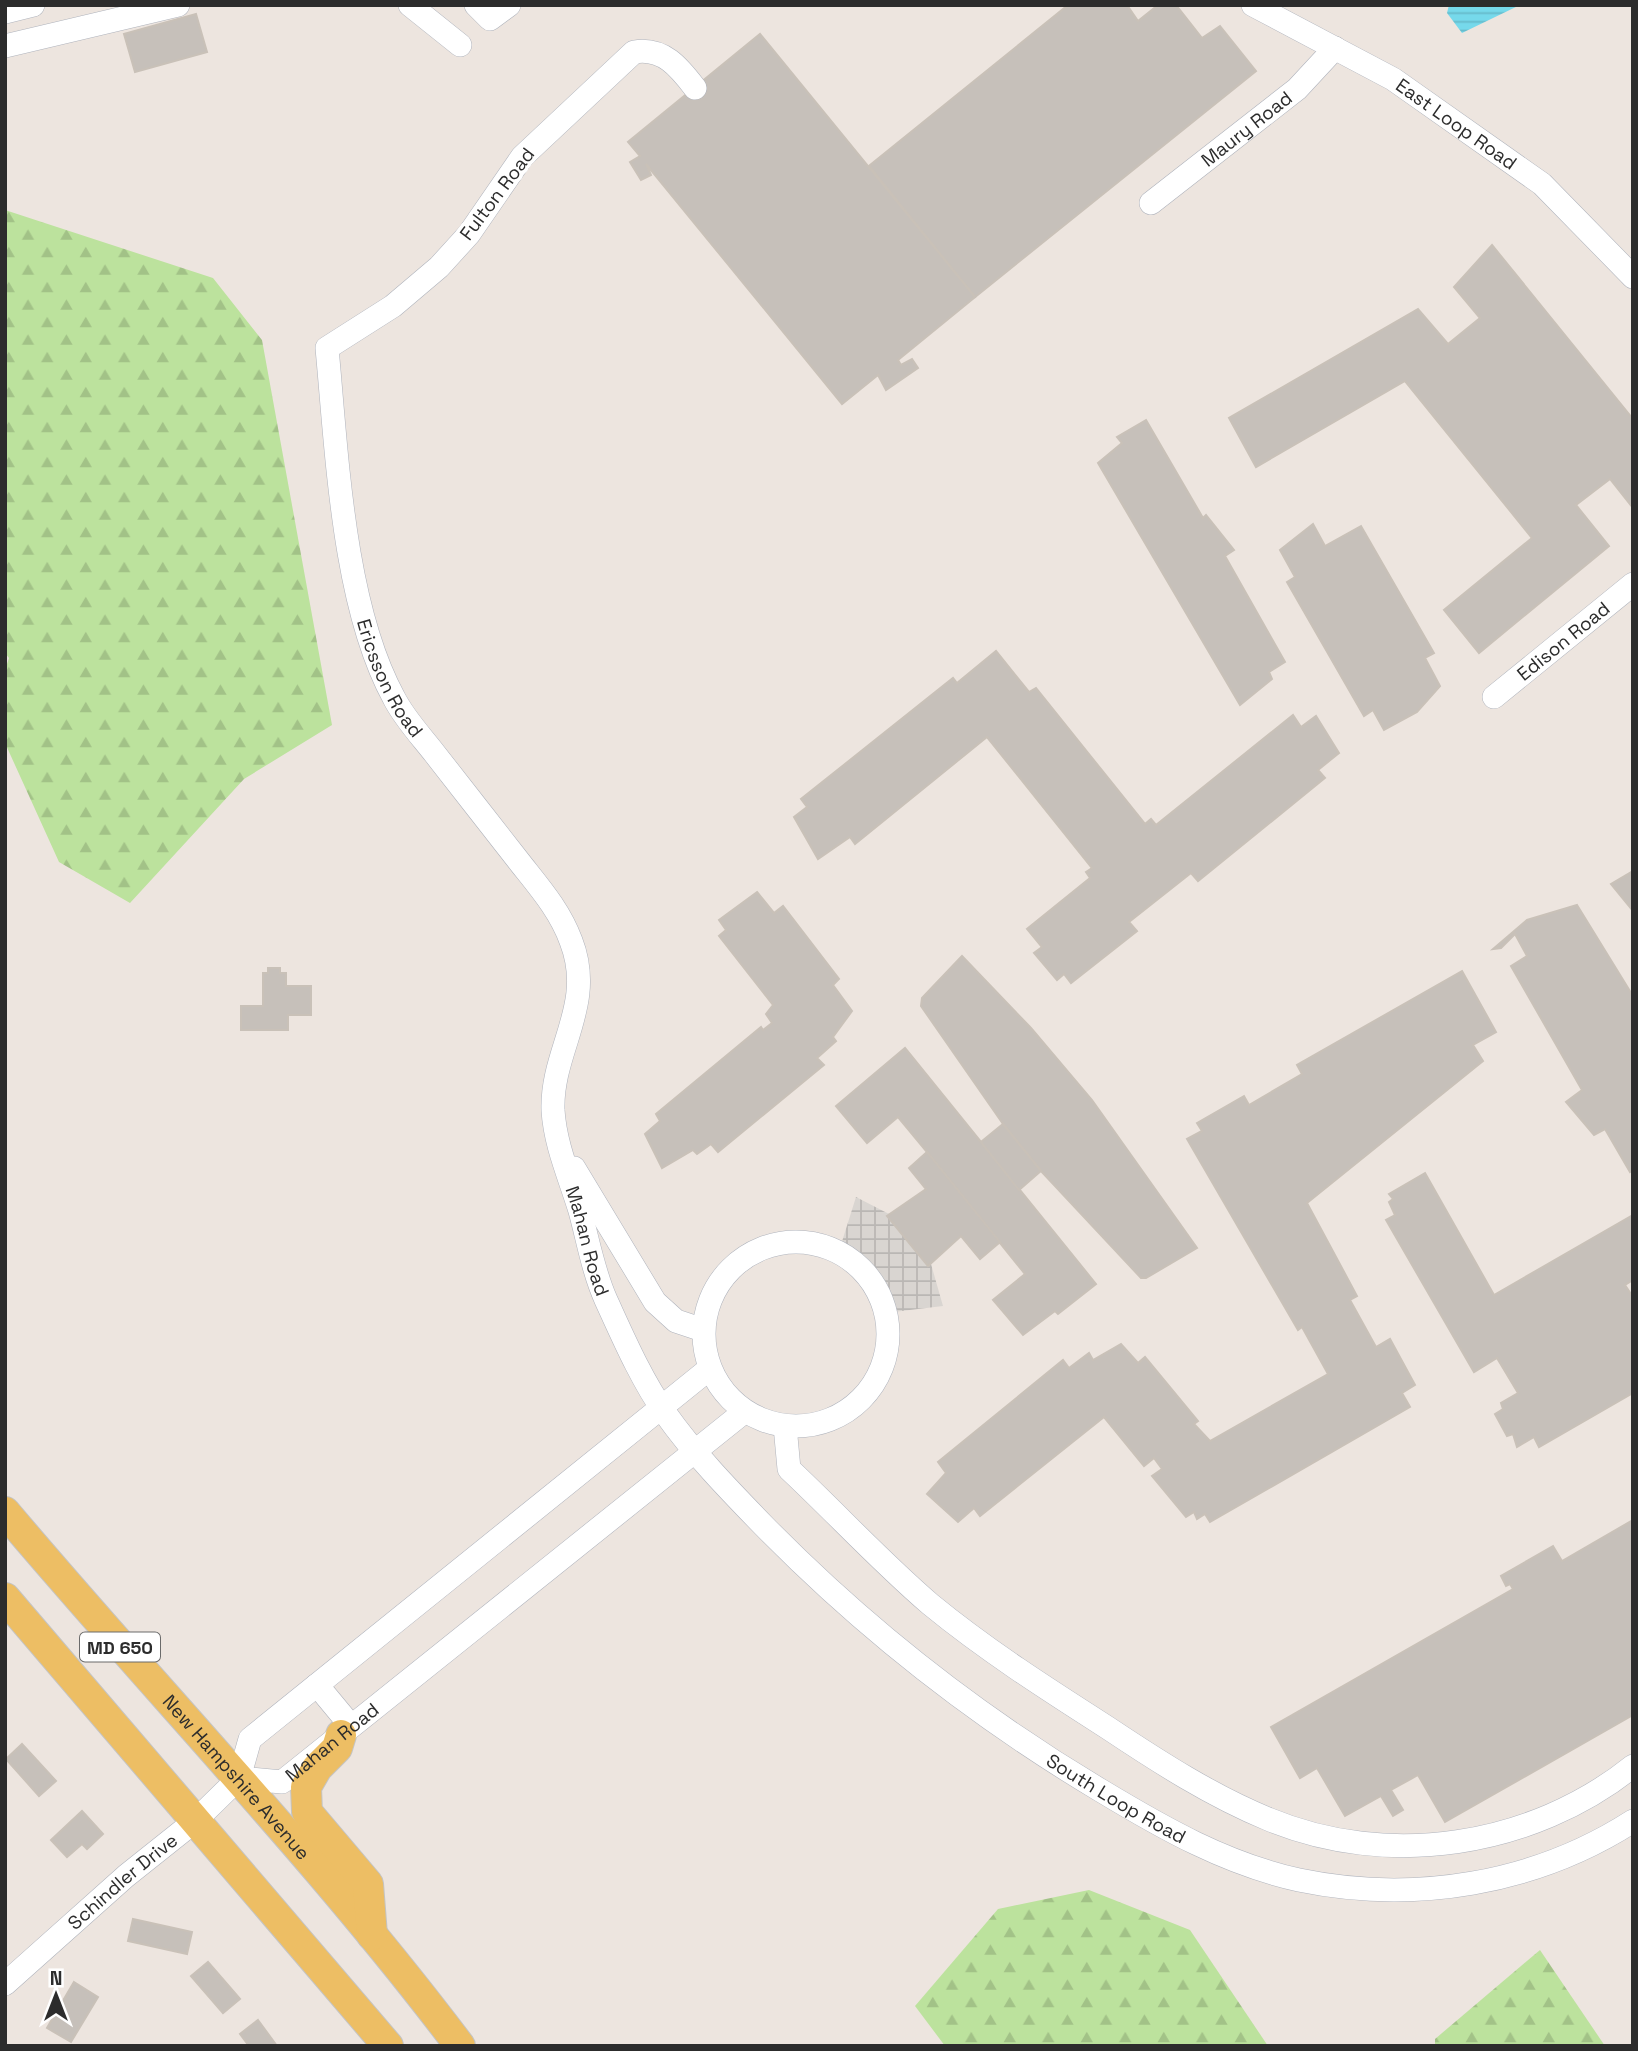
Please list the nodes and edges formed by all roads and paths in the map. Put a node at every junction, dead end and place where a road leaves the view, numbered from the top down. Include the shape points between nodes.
1 (33, 5) edge
2 (178, 5) edge
3 (410, 5) edge
4 (509, 5) edge
5 (1253, 5) edge
6 (5, 12) edge
7 (483, 12) edge
8 (460, 45) dead end
9 (5, 46) edge
10 (1335, 48) junction
11 (695, 88) dead end
12 (1151, 203) dead end
13 (1633, 277) edge
14 (327, 348) joint
15 (1633, 584) edge
16 (1494, 697) dead end
17 (576, 955) joint
18 (559, 1145) junction
19 (703, 1331) junction
20 (709, 1369) junction
21 (662, 1408) junction
22 (744, 1412) junction
23 (785, 1426) junction
24 (695, 1452) junction
25 (5, 1513) edge
26 (5, 1598) edge
27 (317, 1685) junction
28 (346, 1730) junction
29 (1633, 1766) edge
30 (239, 1778) junction
31 (195, 1821) junction
32 (1633, 1821) edge
33 (372, 1935) junction
34 (5, 1984) edge
35 (388, 2046) edge
36 (460, 2046) edge

1 - 6 street
2 - 9 street
3 - 8 street
4 - 7 street
5 - 10 street, East Loop Road
10 - 12 street, Maury Road via 1297,89
10 - 13 street, East Loop Road via 1393,79 1542,184
11 - 14 street, Fulton Road via 675,63 646,50 634,52 523,157 469,234 439,267 393,306
14 - 17 street, Ericsson Road via 344,506 366,634 394,700 559,913
15 - 16 street, Edison Road
17 - 18 street, Mahan Road via 579,999 553,1108
18 - 19 street, Mahan Road via 655,1302 676,1321
18 - 21 street, Mahan Road via 601,1288
19 - 20 street
19 - 23 street via 720,1288 741,1264 767,1249 797,1243 818,1245 845,1254 863,1267 878,1287 884,1307 886,1336 878,1371 865,1392 843,1411 814,1423
20 - 21 street
20 - 22 street
21 - 24 street, Mahan Road
21 - 27 street
22 - 23 street
22 - 24 street, Mahan Road
23 - 29 street via 789,1469 930,1603 1022,1672 1145,1753 1270,1820 1322,1837 1363,1843 1404,1846 1466,1840 1558,1813
24 - 28 street, Mahan Road
24 - 32 street, South Loop Road via 812,1575 910,1661 1052,1762 1228,1859 1315,1883 1438,1888 1490,1881 1544,1866
25 - 30 main road, New Hampshire Avenue / MD 650
26 - 31 main road, MD 650
27 - 28 street
27 - 30 street via 250,1739
28 - 30 street, Mahan Road via 282,1782
28 - 33 main road via 306,1787 307,1812 368,1884
30 - 31 street, Schindler Drive
30 - 33 main road, New Hampshire Avenue / MD 650
31 - 34 street, Schindler Drive
31 - 35 main road, MD 650
33 - 36 main road, New Hampshire Avenue / MD 650

